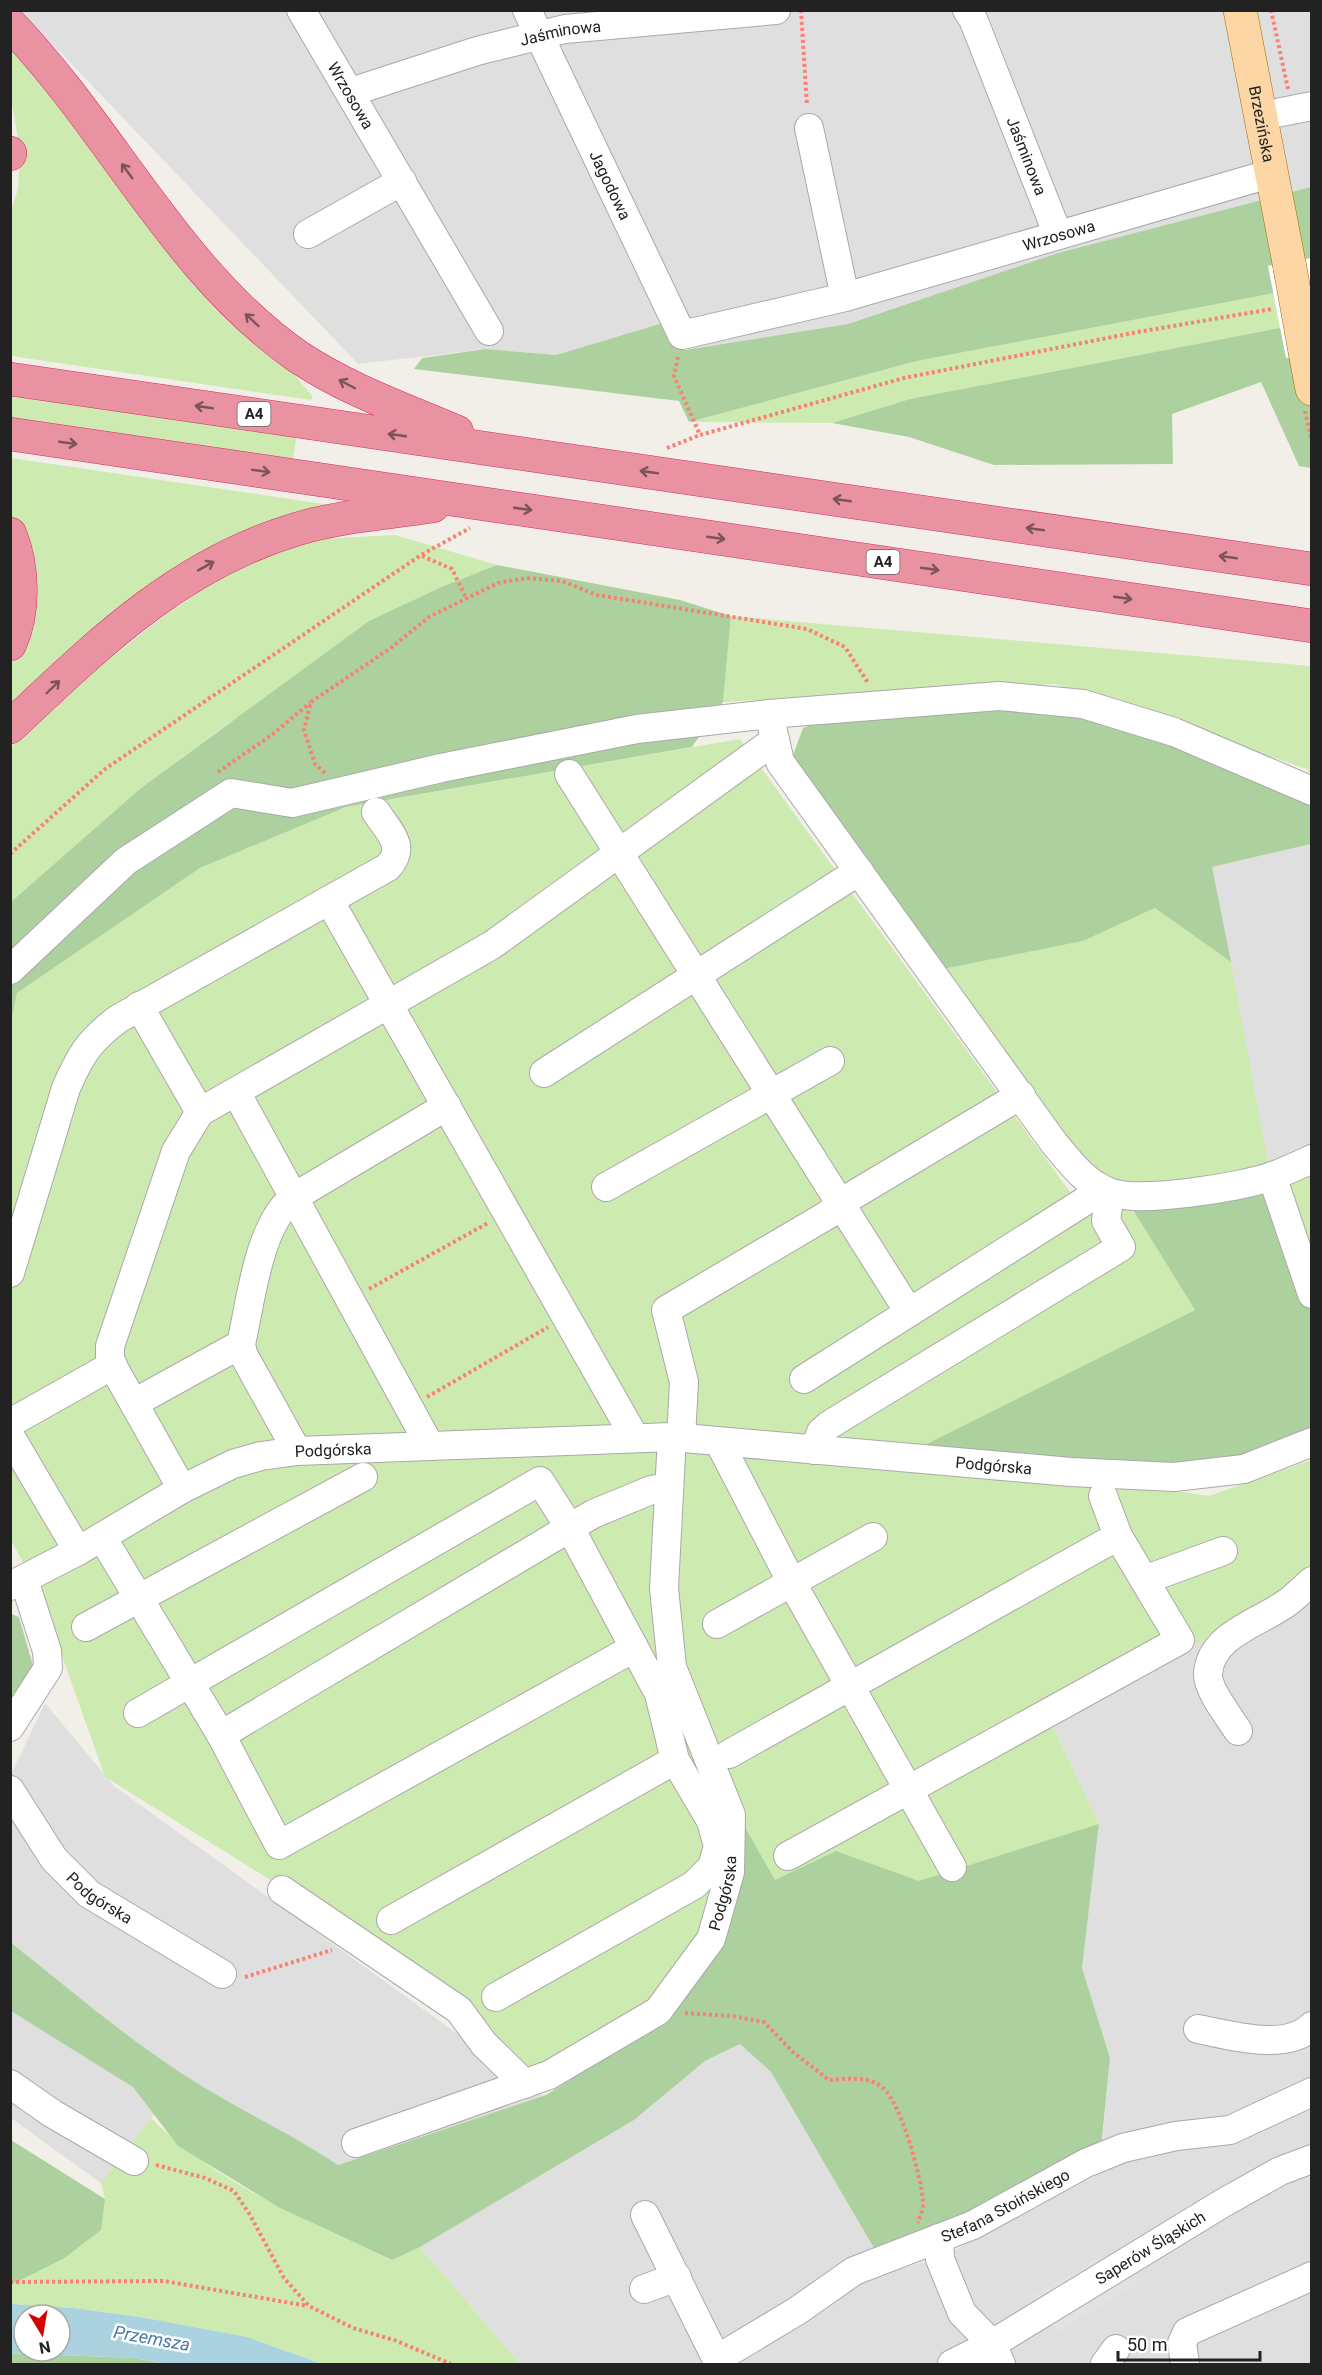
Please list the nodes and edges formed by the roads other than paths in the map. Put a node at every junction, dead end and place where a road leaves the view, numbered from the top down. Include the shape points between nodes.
1 (301, 10) edge
2 (776, 10) edge
3 (967, 10) edge
4 (1240, 10) edge
5 (714, 13) edge
6 (532, 23) edge
7 (10, 24) edge
8 (351, 92) junction
9 (1302, 108) edge
10 (1261, 116) junction
11 (808, 128) road end
12 (1273, 173) junction
13 (402, 181) junction
14 (308, 234) dead end
15 (1058, 235) junction
16 (845, 297) junction
17 (489, 331) dead end
18 (682, 335) joint
19 (1308, 347) edge
20 (10, 379) edge
21 (1311, 389) edge
22 (10, 434) edge
23 (497, 449) junction
24 (470, 514) junction
25 (10, 534) edge
26 (1299, 567) edge
27 (1306, 625) edge
28 (10, 644) edge
29 (10, 727) edge
30 (772, 727) junction
31 (569, 774) dead end
32 (1311, 791) edge
33 (376, 812) dead end
34 (619, 853) junction
35 (859, 871) junction
36 (329, 900) junction
37 (10, 970) edge
38 (696, 975) junction
39 (389, 1004) junction
40 (139, 1006) junction
41 (830, 1061) dead end
42 (544, 1073) dead end
43 (236, 1092) junction
44 (771, 1094) junction
45 (1021, 1095) junction
46 (447, 1106) junction
47 (200, 1112) junction
48 (1311, 1159) edge
49 (1272, 1176) junction
50 (606, 1187) dead end
51 (1105, 1190) junction
52 (294, 1197) junction
53 (840, 1203) junction
54 (10, 1273) edge
55 (1311, 1294) edge
56 (909, 1312) junction
57 (241, 1344) junction
58 (113, 1365) junction
59 (804, 1379) dead end
60 (134, 1403) junction
61 (10, 1423) edge
62 (10, 1436) edge
63 (676, 1437) junction
64 (635, 1438) junction
65 (719, 1442) junction
66 (1311, 1442) edge
67 (430, 1446) junction
68 (814, 1450) junction
69 (297, 1451) junction
70 (363, 1477) dead end
71 (669, 1487) junction
72 (182, 1489) junction
73 (1103, 1496) dead end
74 (570, 1528) junction
75 (1118, 1536) junction
76 (873, 1537) dead end
77 (90, 1544) junction
78 (1223, 1551) dead end
79 (1144, 1580) junction
80 (1311, 1581) edge
81 (17, 1583) edge
82 (792, 1583) junction
83 (139, 1599) junction
84 (717, 1624) dead end
85 (86, 1628) dead end
86 (634, 1648) junction
87 (190, 1683) junction
88 (850, 1686) junction
89 (138, 1713) dead end
90 (10, 1727) edge
91 (1238, 1731) dead end
92 (221, 1735) junction
93 (729, 1754) dead end
94 (675, 1760) junction
95 (10, 1790) edge
96 (909, 1790) junction
97 (788, 1857) dead end
98 (952, 1867) dead end
99 (282, 1890) dead end
100 (391, 1920) dead end
101 (222, 1974) road end
102 (496, 1997) dead end
103 (1311, 2026) edge
104 (1198, 2029) dead end
105 (10, 2084) edge
106 (525, 2084) junction
107 (1311, 2092) edge
108 (356, 2143) dead end
109 (1311, 2158) edge
110 (134, 2161) road end
111 (645, 2215) dead end
112 (929, 2235) junction
113 (1311, 2276) edge
114 (677, 2277) junction
115 (644, 2289) dead end
116 (996, 2354) edge
117 (718, 2362) edge
118 (952, 2364) edge
119 (1185, 2364) edge

1 - 8 street, Wrzosowa
2 - 5 street, Jaśminowa
3 - 15 street, Jaśminowa
4 - 10 main road, Brzezińska
5 - 6 street, Jaśminowa via 565,29
6 - 8 street, Jaśminowa via 477,51
6 - 18 street, Jagodowa
23 -> 7 highway via 357,390 298,356 261,328 193,259 59,81
8 - 13 street, Wrzosowa
9 - 10 street
10 - 12 main road, Brzezińska
11 - 16 street
12 - 15 street, Wrzosowa
12 - 19 main road, Brzezińska
13 - 14 street
13 - 17 street, Wrzosowa
15 - 16 street, Wrzosowa
16 - 18 street, Wrzosowa
19 - 21 main road, Brzezińska
23 -> 20 highway, A4
22 -> 24 highway, A4
26 -> 23 highway, A4
24 -> 27 highway, A4
29 -> 24 highway via 110,634 169,590 228,554 319,523
25 - 28 highway via 20,585
30 - 32 street via 875,707 999,696 1083,704 1174,732
30 - 34 street
30 - 35 street via 780,762
30 - 37 street via 637,729 292,803 231,793 126,861
31 - 34 street
33 - 36 street via 397,845 396,858 388,867
34 - 38 street
34 - 39 street via 492,945
35 - 38 street
35 - 45 street
36 - 39 street
36 - 40 street
38 - 42 street
38 - 44 street
39 - 43 street
39 - 46 street
40 - 47 street
40 - 54 street via 95,1036 79,1059 66,1088
41 - 44 street
43 - 47 street
43 - 52 street
44 - 50 street
44 - 53 street
45 - 51 street via 1085,1179
45 - 53 street
46 - 52 street
46 - 64 street
47 - 58 street via 176,1151 153,1214 110,1346
48 - 49 street
49 - 51 street via 1204,1191 1141,1196
49 - 55 street
51 - 56 street
51 - 68 street via 1106,1221 1121,1247 829,1425 821,1432
52 - 57 street via 282,1206 273,1221
52 - 67 street
53 - 56 street
53 - 63 street via 830,1214 666,1310 684,1382
56 - 59 street
57 - 60 street
57 - 69 street
58 - 60 street
58 - 61 street
60 - 72 street
62 - 77 street
63 - 64 street, Podgórska
63 - 65 street, Podgórska
63 - 71 street, Podgórska
64 - 67 street, Podgórska
65 - 68 street, Podgórska
65 - 82 street
66 - 68 street, Podgórska via 1244,1469 1174,1477
67 - 69 street, Podgórska
69 - 72 street, Podgórska via 233,1464
70 - 83 street
71 - 74 street via 651,1490 593,1514
71 - 106 street, Podgórska via 664,1588 672,1667 731,1815 730,1872 711,1939 658,2011 549,2075
72 - 77 street, Podgórska
73 - 75 street
74 - 86 street
74 - 87 street via 540,1481
74 - 92 street
75 - 79 street
75 - 88 street
76 - 82 street
77 - 81 street, Podgórska
77 - 83 street
78 - 79 street
79 - 96 street via 1180,1640
80 - 91 street via 1287,1603 1233,1634 1215,1654 1208,1675
81 - 90 street, Podgórska via 47,1651 48,1668
82 - 84 street
82 - 88 street
83 - 85 street
83 - 87 street
86 - 92 street via 279,1845
86 - 94 street via 659,1695
87 - 89 street
87 - 92 street
88 - 93 street
88 - 96 street
94 - 100 street
94 - 102 street via 711,1821 718,1846 712,1867 694,1885
95 - 101 street, Podgórska via 54,1859 89,1894
96 - 97 street
96 - 98 street
99 - 106 street via 459,2010 484,2044
103 - 104 street via 1306,2032 1286,2038 1254,2040
105 - 110 street
106 - 108 street, Podgórska
107 - 112 street, Stefana Stoińskiego via 1230,2130 1176,2136 1123,2148 1086,2163 973,2225
109 - 116 street, Saperów Śląskich via 1223,2203
111 - 114 street, Stefana Stoińskiego
112 - 116 street via 962,2313
112 - 117 street, Stefana Stoińskiego via 854,2271
113 - 119 street via 1187,2331 1182,2343
114 - 115 street
114 - 117 street, Stefana Stoińskiego
116 - 118 street, Saperów Śląskich

